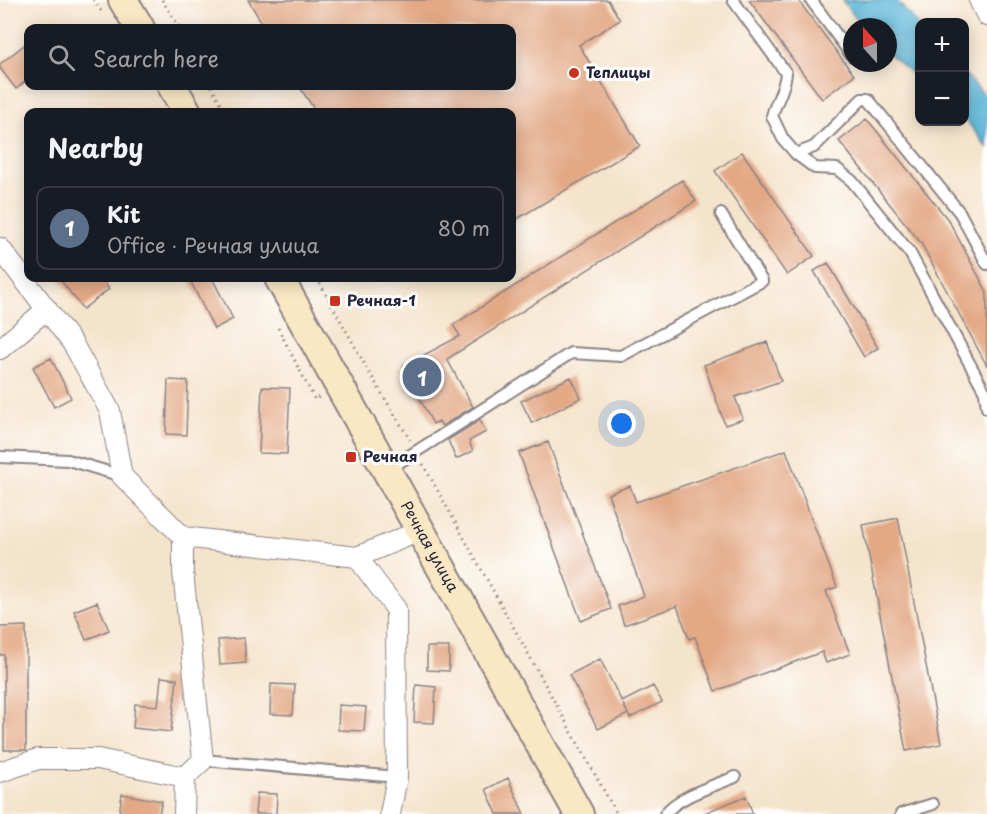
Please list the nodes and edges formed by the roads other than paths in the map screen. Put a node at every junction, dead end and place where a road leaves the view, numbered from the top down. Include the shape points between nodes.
1 (123, 0) edge
2 (733, 0) edge
3 (811, 0) edge
4 (138, 24) edge
5 (843, 44) edge
6 (174, 90) edge
7 (186, 108) edge
8 (796, 154) junction
9 (721, 214) dead end
10 (0, 248) edge
11 (987, 264) edge
12 (24, 279) edge
13 (26, 282) edge
14 (281, 282) edge
15 (47, 309) junction
16 (0, 349) edge
17 (987, 408) edge
18 (0, 457) edge
19 (387, 470) junction
20 (122, 476) junction
21 (422, 530) junction
22 (183, 537) junction
23 (357, 557) junction
24 (203, 760) junction
25 (0, 772) edge
26 (184, 777) junction
27 (397, 777) junction
28 (735, 777) dead end
29 (933, 804) dead end
30 (184, 814) edge
31 (390, 814) edge
32 (579, 814) edge
33 (665, 814) edge
34 (902, 814) edge

1 - 4 main road
2 - 8 lane via 786,73 785,86 772,116
3 - 5 lane
6 - 7 main road
8 - 11 lane via 814,147 855,105 868,99 960,213
8 - 17 lane via 815,168 837,169 852,181 910,253 985,392
9 - 19 lane via 762,281 621,356 571,353
10 - 12 street
13 - 15 street
14 - 19 main road, Речная улица
15 - 16 street
15 - 20 street via 74,344 110,411
18 - 20 lane via 68,460
19 - 21 main road, Речная улица
20 - 22 street
21 - 23 street
21 - 32 main road, Речная улица
22 - 23 street
22 - 24 street via 183,572
23 - 27 street via 396,609
24 - 26 street
24 - 27 lane
25 - 26 street via 38,759 98,759
26 - 30 street
27 - 31 street
28 - 33 lane via 674,804
29 - 34 lane

